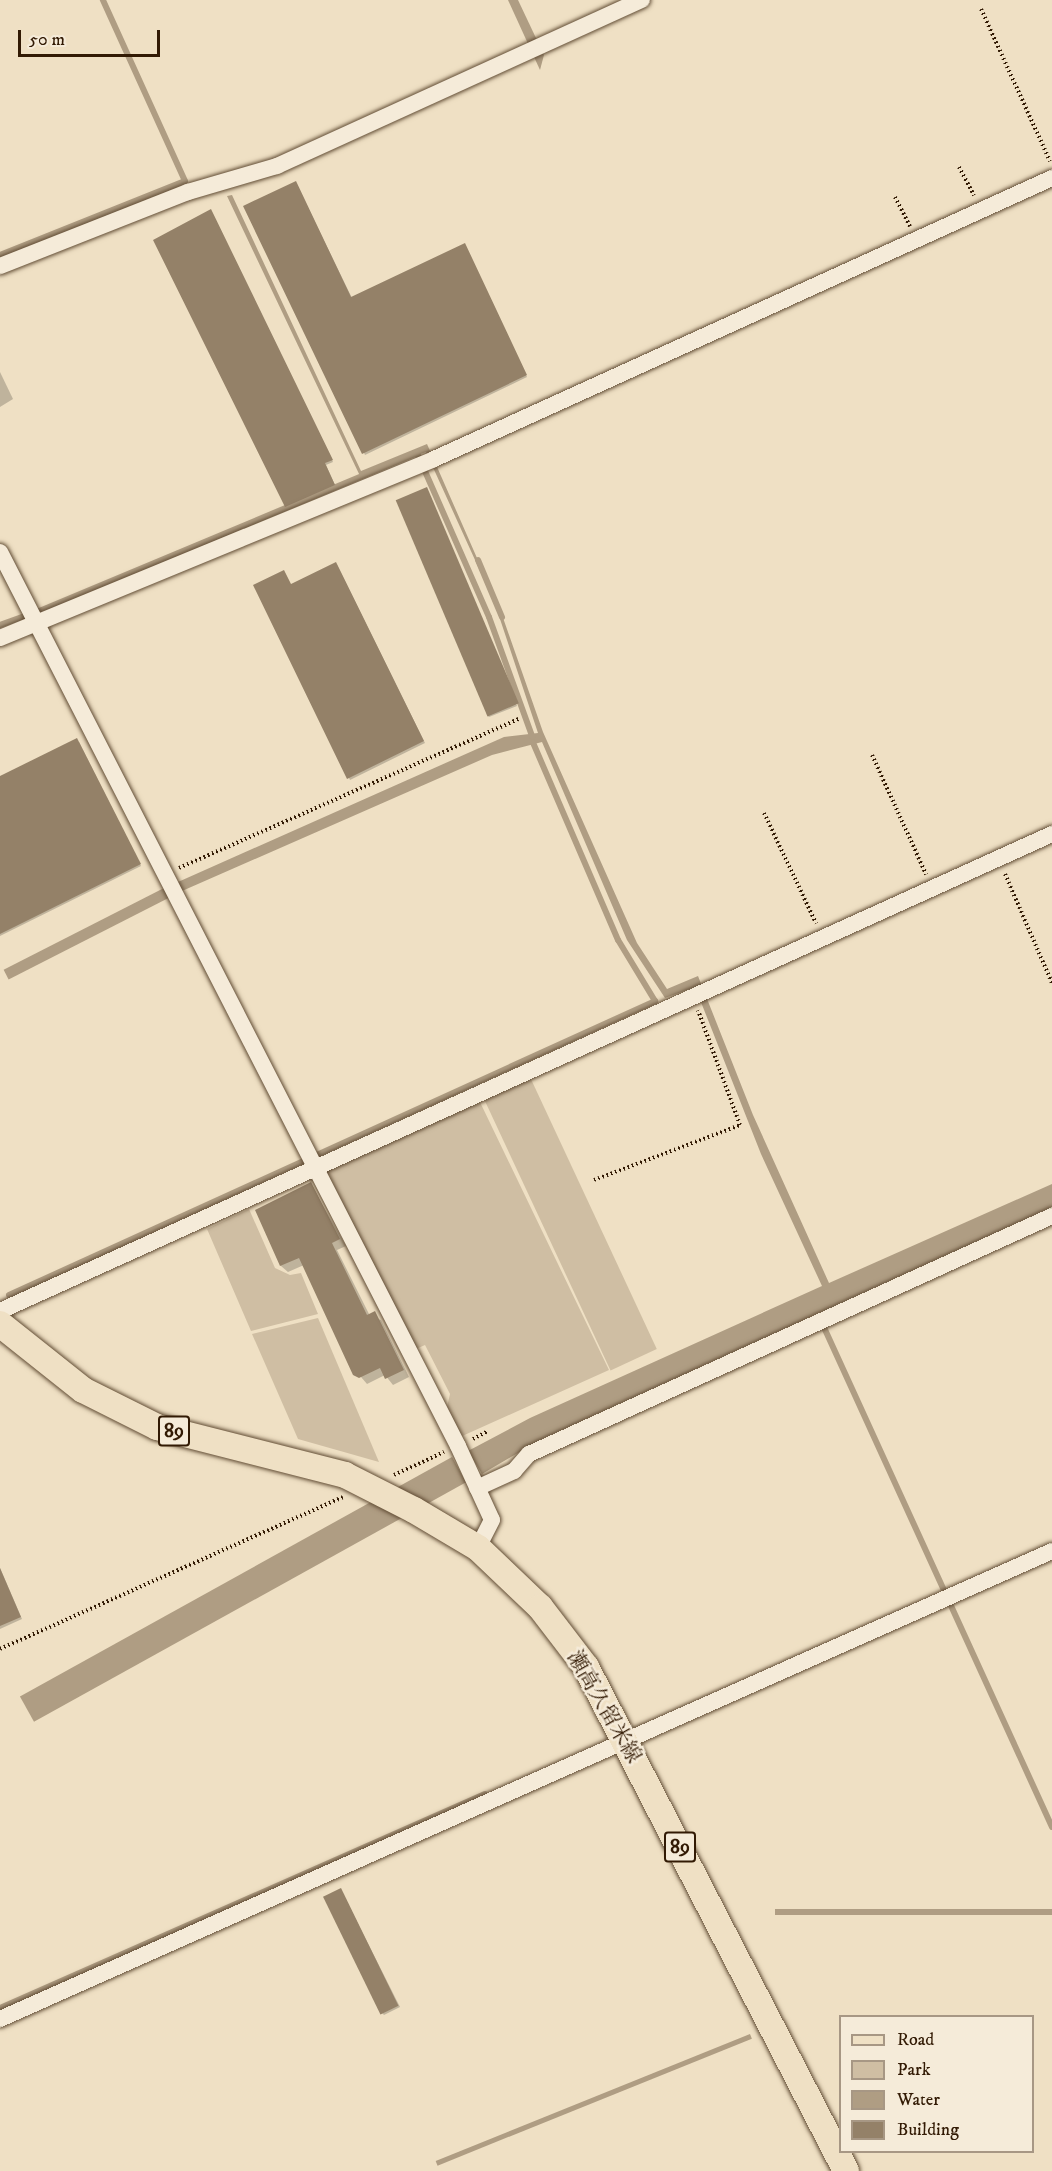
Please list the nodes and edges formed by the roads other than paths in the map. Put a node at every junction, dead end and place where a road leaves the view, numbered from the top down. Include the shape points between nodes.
1 (642, 0) edge
2 (1052, 178) edge
3 (0, 266) edge
4 (0, 552) edge
5 (38, 626) junction
6 (0, 638) edge
7 (1052, 834) edge
8 (314, 1166) junction
9 (1052, 1216) edge
10 (0, 1311) edge
11 (0, 1324) edge
12 (477, 1488) junction
13 (478, 1548) junction
14 (1052, 1551) edge
15 (627, 1743) junction
16 (0, 2019) edge
17 (846, 2171) edge

1 - 3 street via 277,166 188,192
2 - 5 street via 434,459
4 - 5 street
5 - 6 street
5 - 8 street
7 - 8 street
8 - 10 street
8 - 12 street
9 - 12 street via 529,1454 514,1471
11 - 13 main road, 瀬高久留米線 / 89 via 83,1390 157,1426 345,1475
12 - 13 street via 492,1520
13 - 15 main road, 瀬高久留米線 / 89 via 540,1607 580,1658
14 - 15 street
15 - 16 street
15 - 17 main road, 瀬高久留米線 / 89

